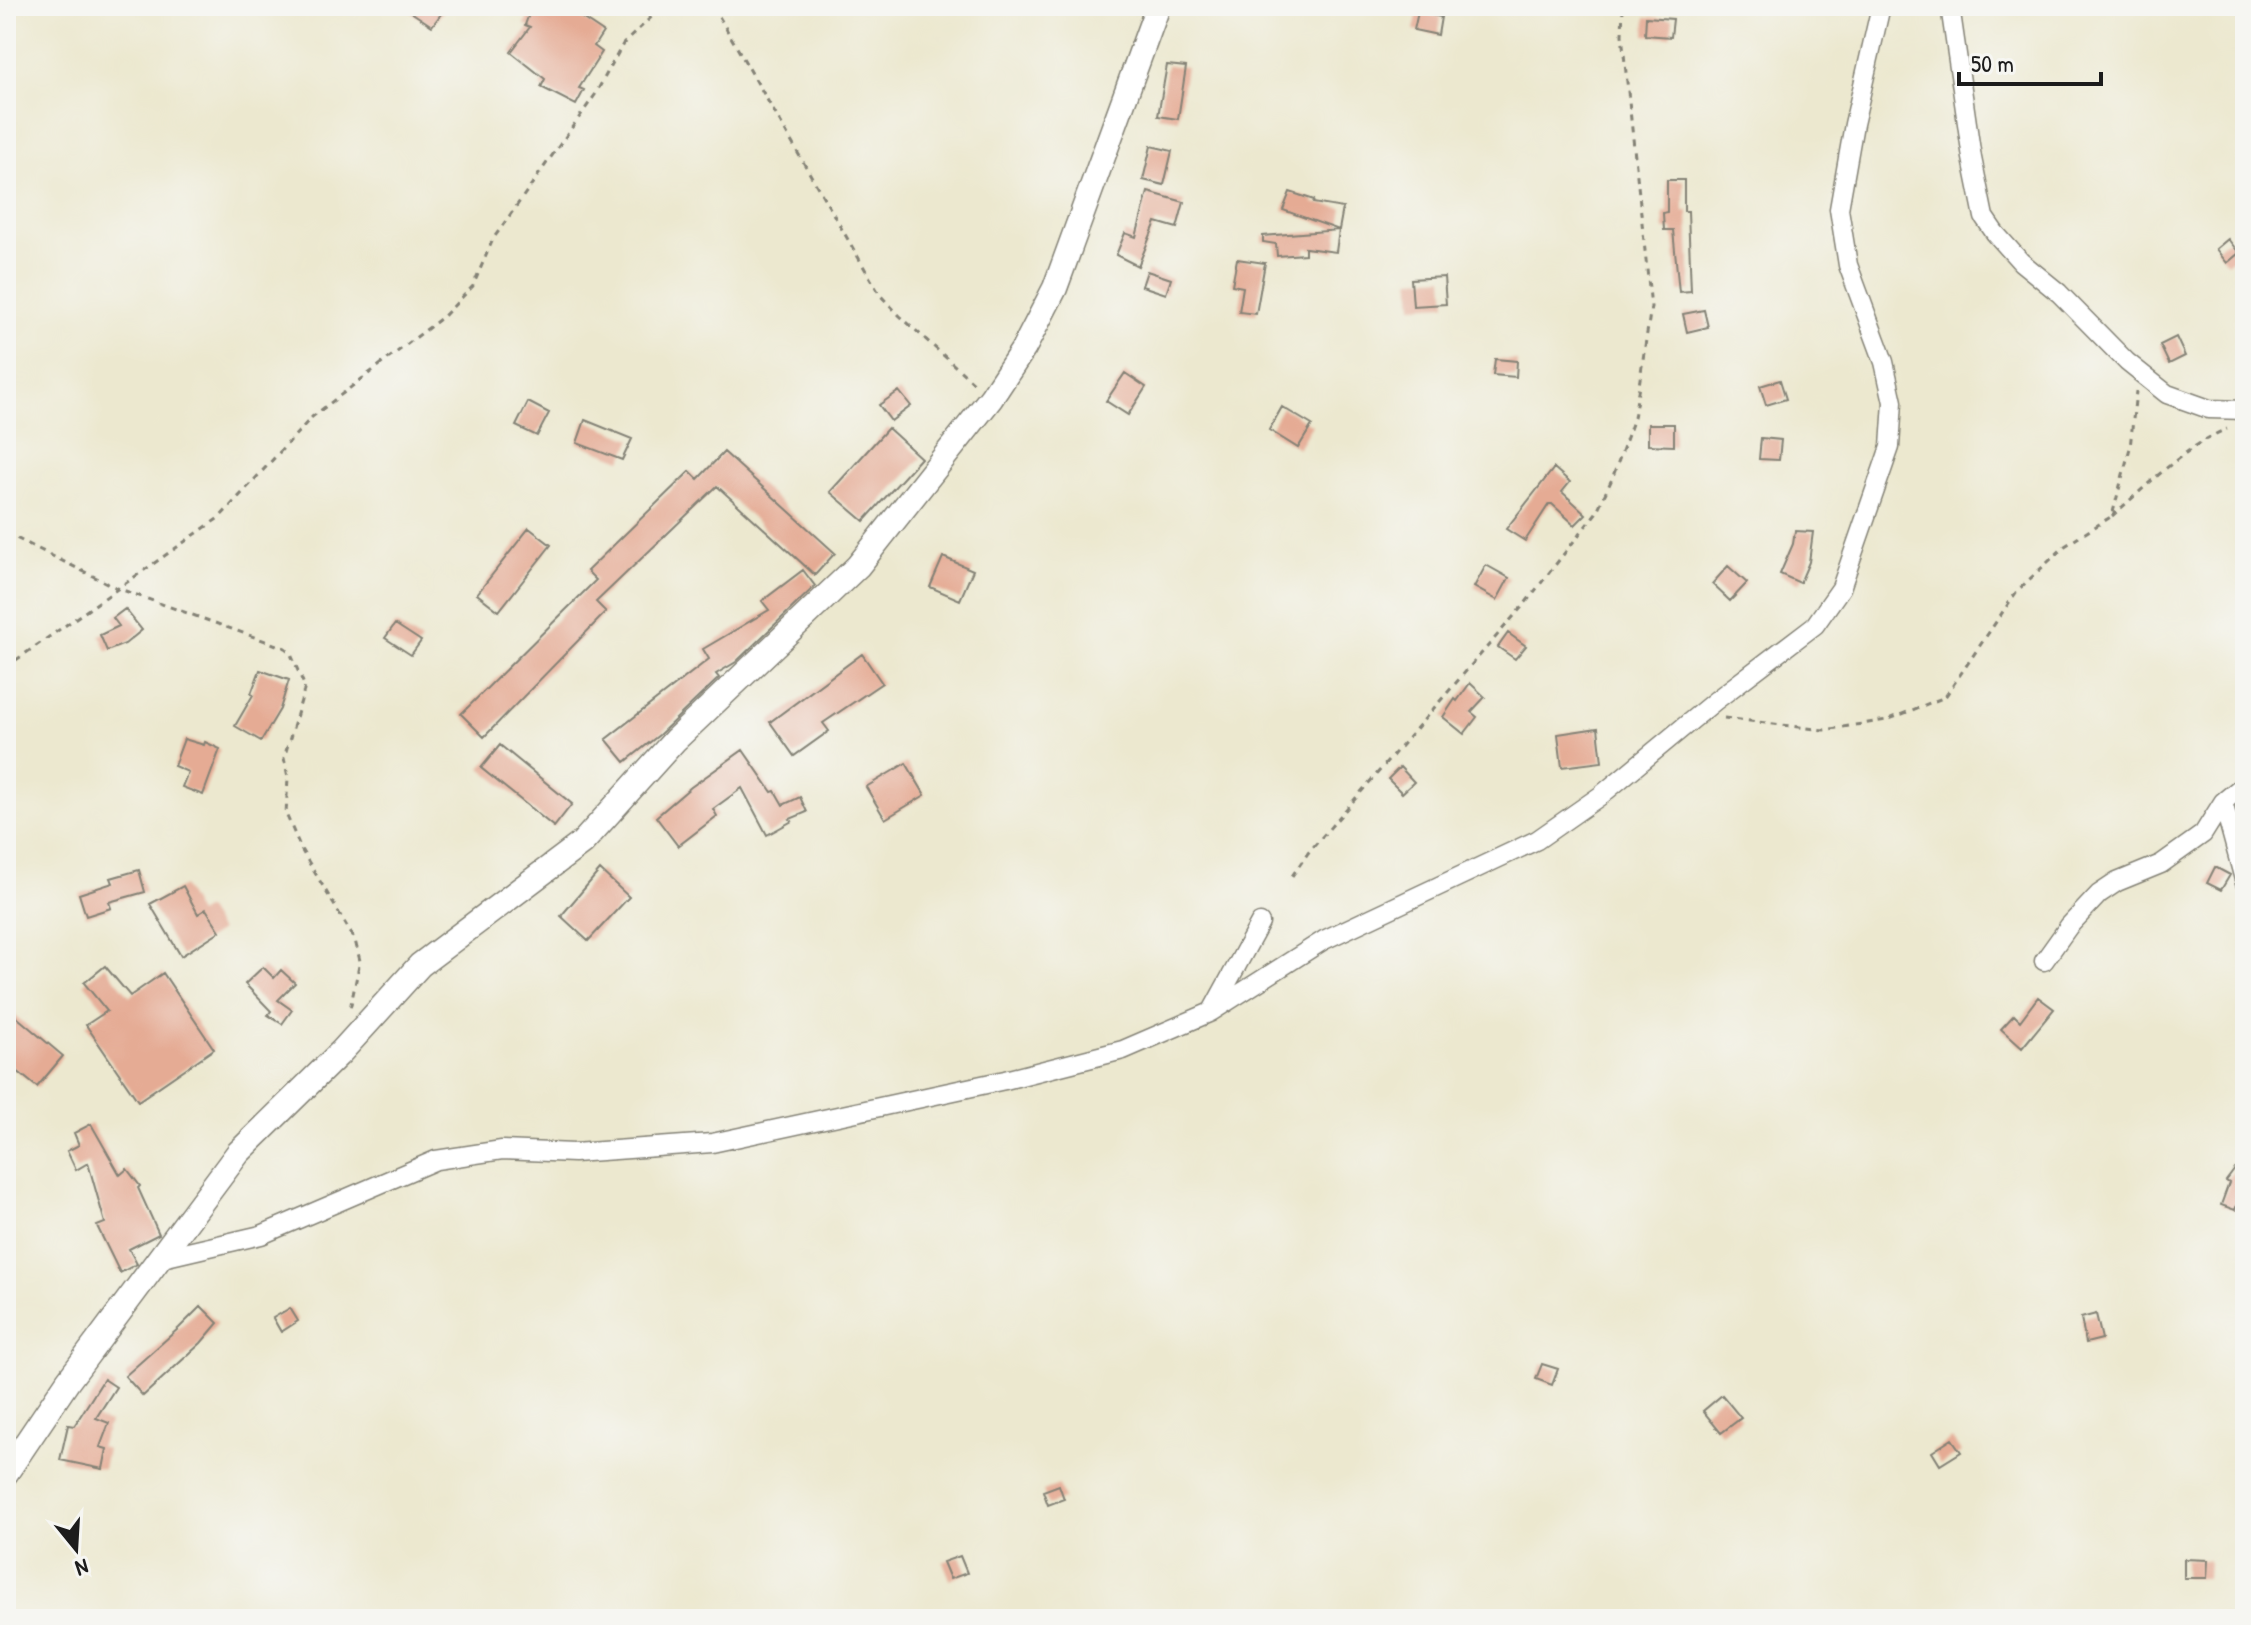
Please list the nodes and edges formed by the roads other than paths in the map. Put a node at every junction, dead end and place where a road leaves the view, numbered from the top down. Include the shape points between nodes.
1 (1158, 6) edge
2 (1881, 6) edge
3 (1950, 6) edge
4 (2245, 410) edge
5 (2245, 784) edge
6 (2223, 802) junction
7 (2245, 883) edge
8 (1260, 923) dead end
9 (2044, 961) dead end
10 (1211, 1012) junction
11 (158, 1259) junction
12 (6, 1473) edge

1 - 11 street via 1055,288 1024,348 991,398 858,566 675,740 582,843 420,965 238,1153
2 - 10 street via 1839,209 1848,265 1893,402 1890,447 1841,588 1815,625 1537,840 1324,940
3 - 4 street via 1984,217 2021,262 2167,394 2209,409
5 - 6 street
6 - 7 street
6 - 9 street via 2203,834 2161,864 2099,894
8 - 10 street
10 - 11 street via 1123,1050 712,1143 574,1153 502,1150 436,1160 261,1235
11 - 12 street

